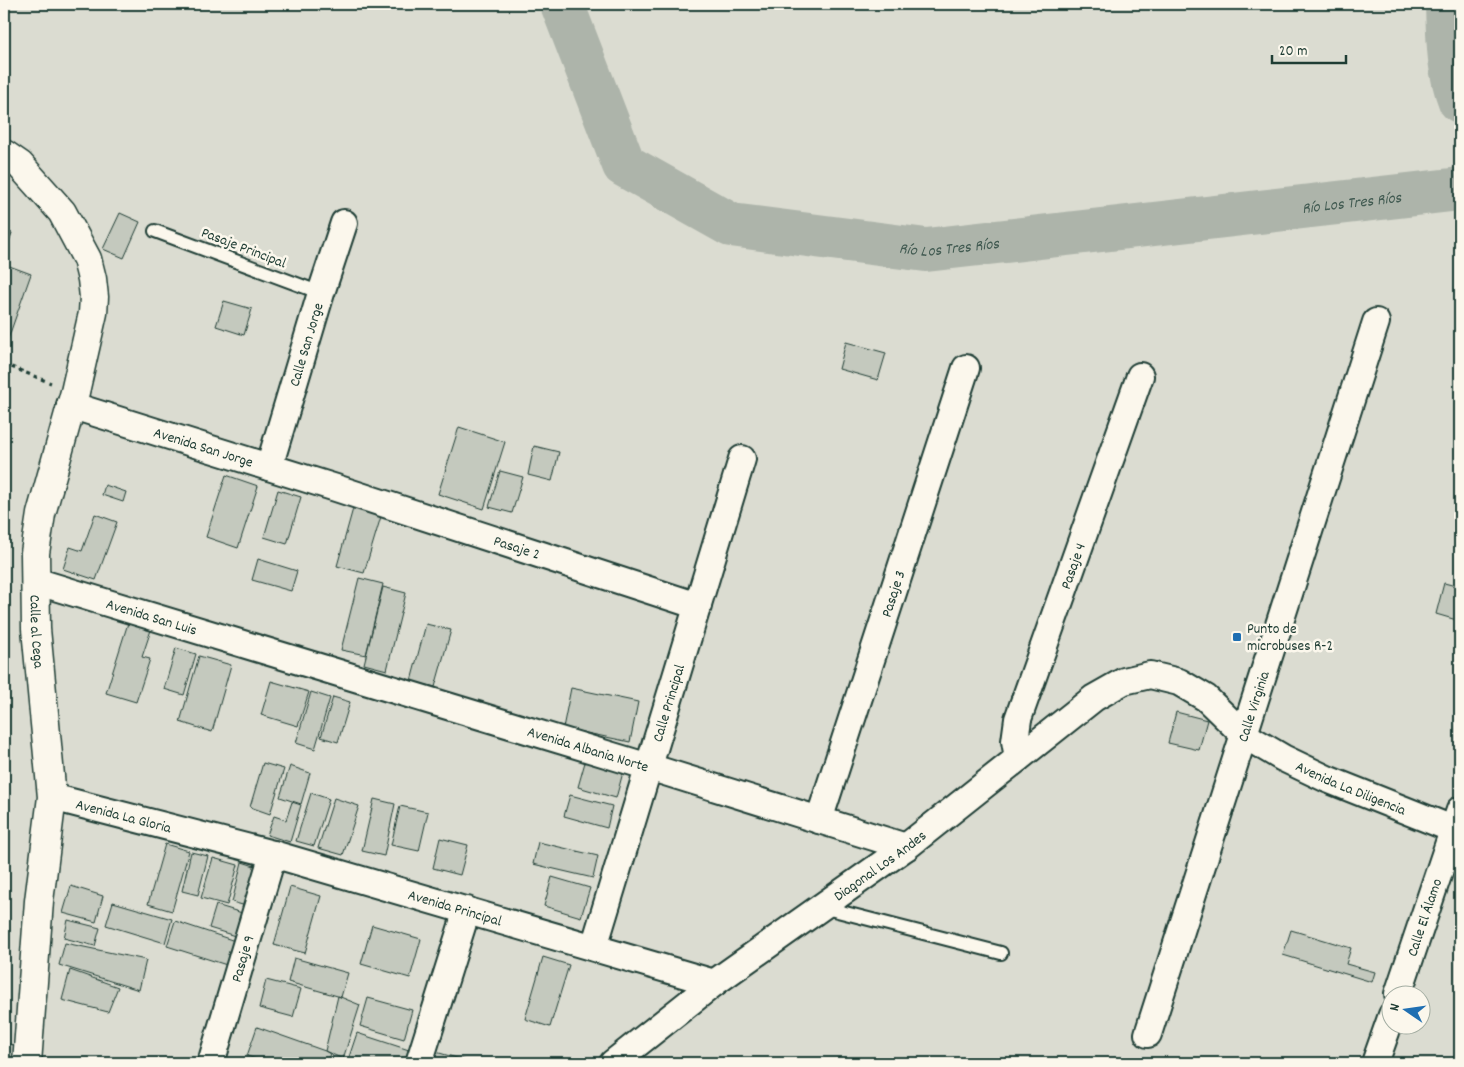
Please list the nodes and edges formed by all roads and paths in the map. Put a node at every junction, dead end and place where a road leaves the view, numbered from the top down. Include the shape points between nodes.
1 (4, 154) edge
2 (344, 223) dead end
3 (155, 231) dead end
4 (321, 293) junction
5 (1376, 322) dead end
6 (4, 364) edge
7 (966, 368) dead end
8 (1140, 376) dead end
9 (73, 399) junction
10 (742, 459) dead end
11 (269, 467) junction
12 (336, 488) joint
13 (35, 581) junction
14 (698, 606) junction
15 (268, 653) joint
16 (1150, 675) joint
17 (1244, 735) junction
18 (1018, 758) junction
19 (649, 767) junction
20 (52, 797) junction
21 (819, 820) junction
22 (1458, 824) edge
23 (194, 834) joint
24 (906, 847) junction
25 (273, 854) junction
26 (822, 907) junction
27 (467, 910) junction
28 (594, 947) junction
29 (1001, 953) dead end
30 (714, 983) junction
31 (1402, 984) edge
32 (1148, 1034) dead end
33 (1385, 1034) edge
34 (27, 1063) edge
35 (211, 1063) edge
36 (419, 1063) edge
37 (613, 1063) edge
38 (1375, 1063) edge

1 - 9 street, Calle al Cega via 20,165 62,212 87,259 92,279 93,313
2 - 4 street, Calle San Jorge
3 - 4 lane, Pasaje Principal
4 - 11 street, Calle San Jorge
5 - 17 street, Calle Virginia
6 - 9 path
7 - 21 street, Pasaje 3
8 - 18 street, Pasaje 4 via 1018,718
9 - 11 street, Avenida San Jorge
9 - 13 street, Calle al Cega via 41,514
10 - 14 street, Calle Principal
11 - 12 street, Avenida San Jorge
12 - 14 street, Pasaje 2
13 - 15 street, Avenida San Luis
13 - 20 street, Calle al Cega via 36,629
14 - 19 street, Calle Principal
15 - 19 street, Avenida Albania Norte
16 - 17 street, Avenida La Diligencia via 1179,682 1206,698
16 - 18 street, Diagonal Los Andes via 1124,681 1094,698
17 - 22 street, Avenida La Diligencia via 1283,758 1328,778
17 - 32 street, Calle Virginia
18 - 24 street, Diagonal Los Andes
19 - 21 street, Avenida Albania Norte
19 - 28 street, Calle Principal
20 - 23 street, Avenida La Gloria
20 - 34 street, Calle al Cega via 39,901
21 - 24 street, Avenida Albania Norte
22 - 31 street, Calle El Álamo
23 - 25 street, Avenida Principal
24 - 26 street, Diagonal Los Andes
25 - 27 street, Avenida Principal
25 - 35 street, Pasaje 9
26 - 29 lane
26 - 30 street, Diagonal Los Andes
27 - 28 street, Avenida Principal
27 - 36 street
28 - 30 street, Avenida Principal
30 - 37 street, Diagonal Los Andes
33 - 38 street

